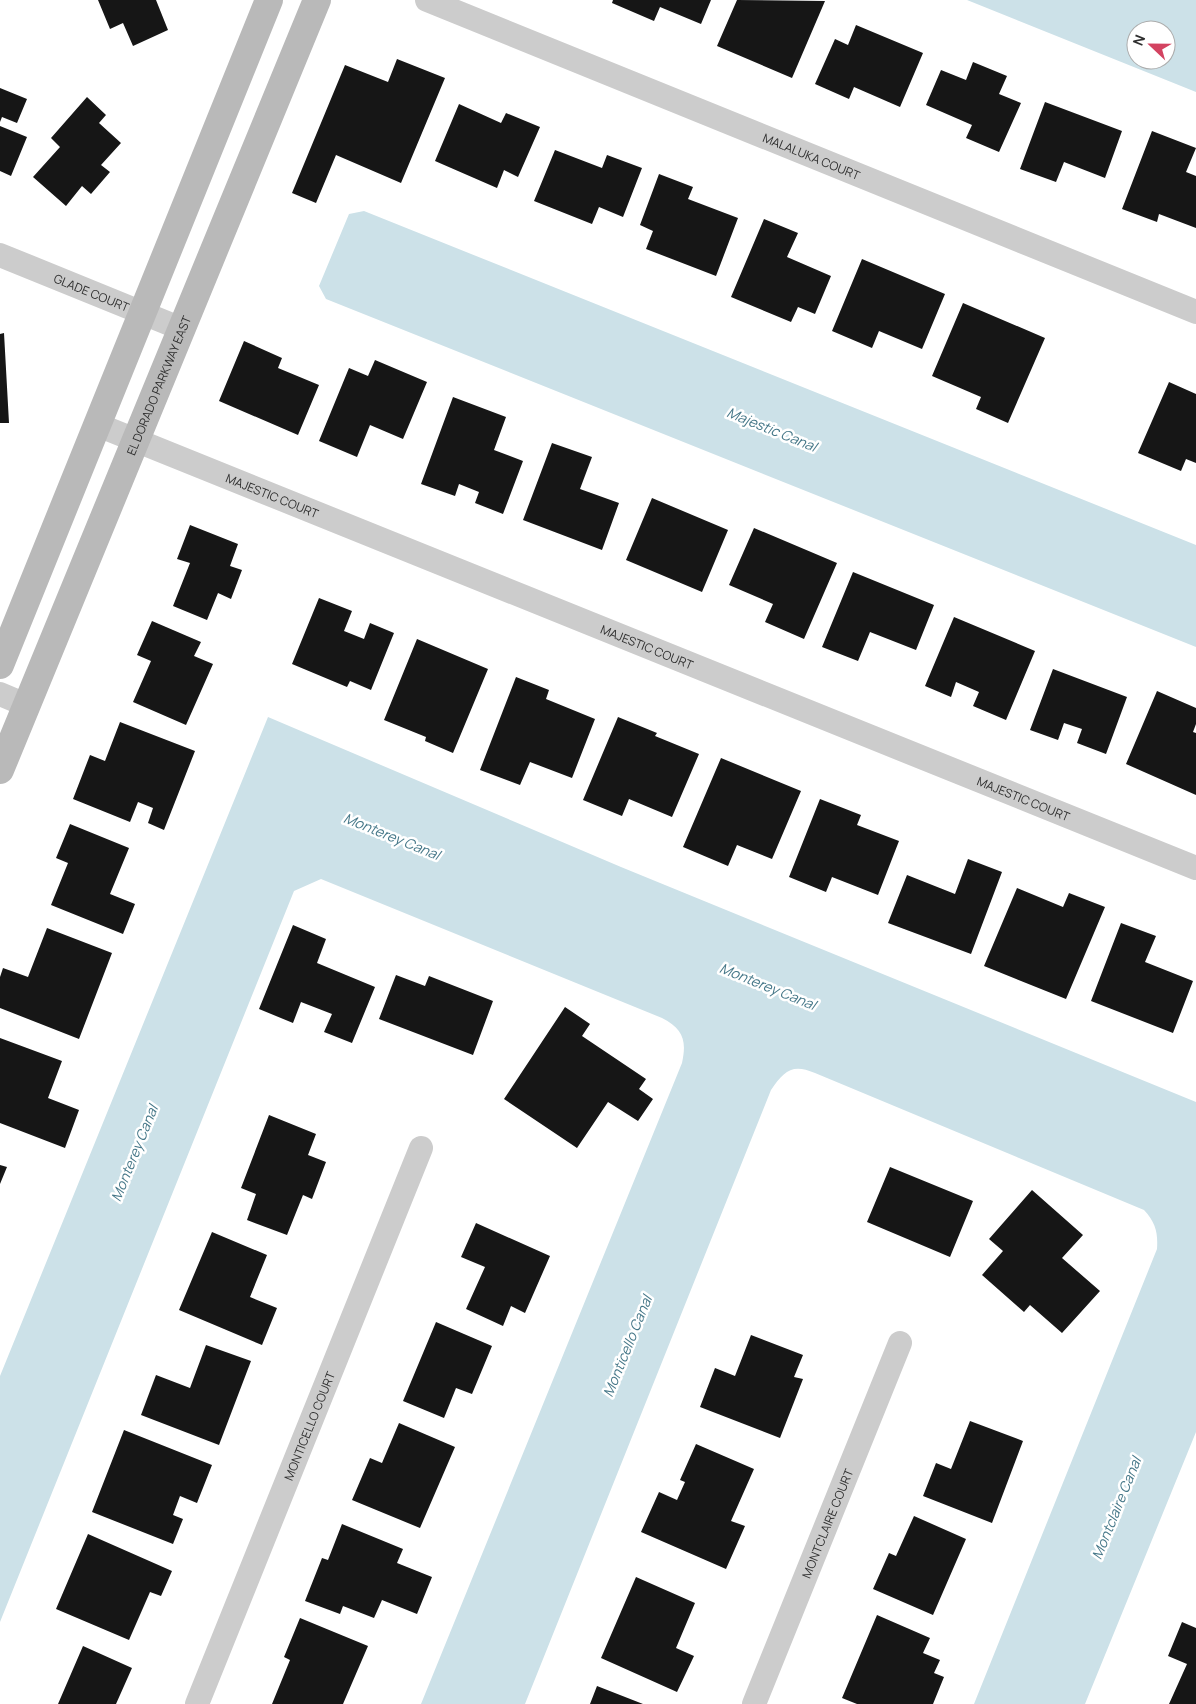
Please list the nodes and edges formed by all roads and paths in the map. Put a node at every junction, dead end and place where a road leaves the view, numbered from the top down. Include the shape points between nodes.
1 (269, 0) edge
2 (317, 0) edge
3 (427, 0) edge
4 (0, 256) edge
5 (1196, 312) edge
6 (143, 313) junction
7 (182, 329) junction
8 (98, 425) junction
9 (135, 439) junction
10 (0, 665) edge
11 (0, 694) edge
12 (26, 705) junction
13 (0, 770) edge
14 (1196, 868) edge
15 (421, 1148) dead end
16 (900, 1343) dead end
17 (197, 1704) edge
18 (754, 1704) edge

1 - 6 street
2 - 7 street, EL DORADO PARKWAY EAST
3 - 5 street, MALALUKA COURT
4 - 6 street, GLADE COURT
6 - 7 street, GLADE COURT
6 - 8 street
7 - 9 street, EL DORADO PARKWAY EAST
8 - 9 street, MAJESTIC COURT
8 - 10 street
9 - 12 street, EL DORADO PARKWAY EAST
9 - 14 street, MAJESTIC COURT
11 - 12 street
12 - 13 street, EL DORADO PARKWAY EAST
15 - 17 street, MONTICELLO COURT
16 - 18 street, MONTCLAIRE COURT

